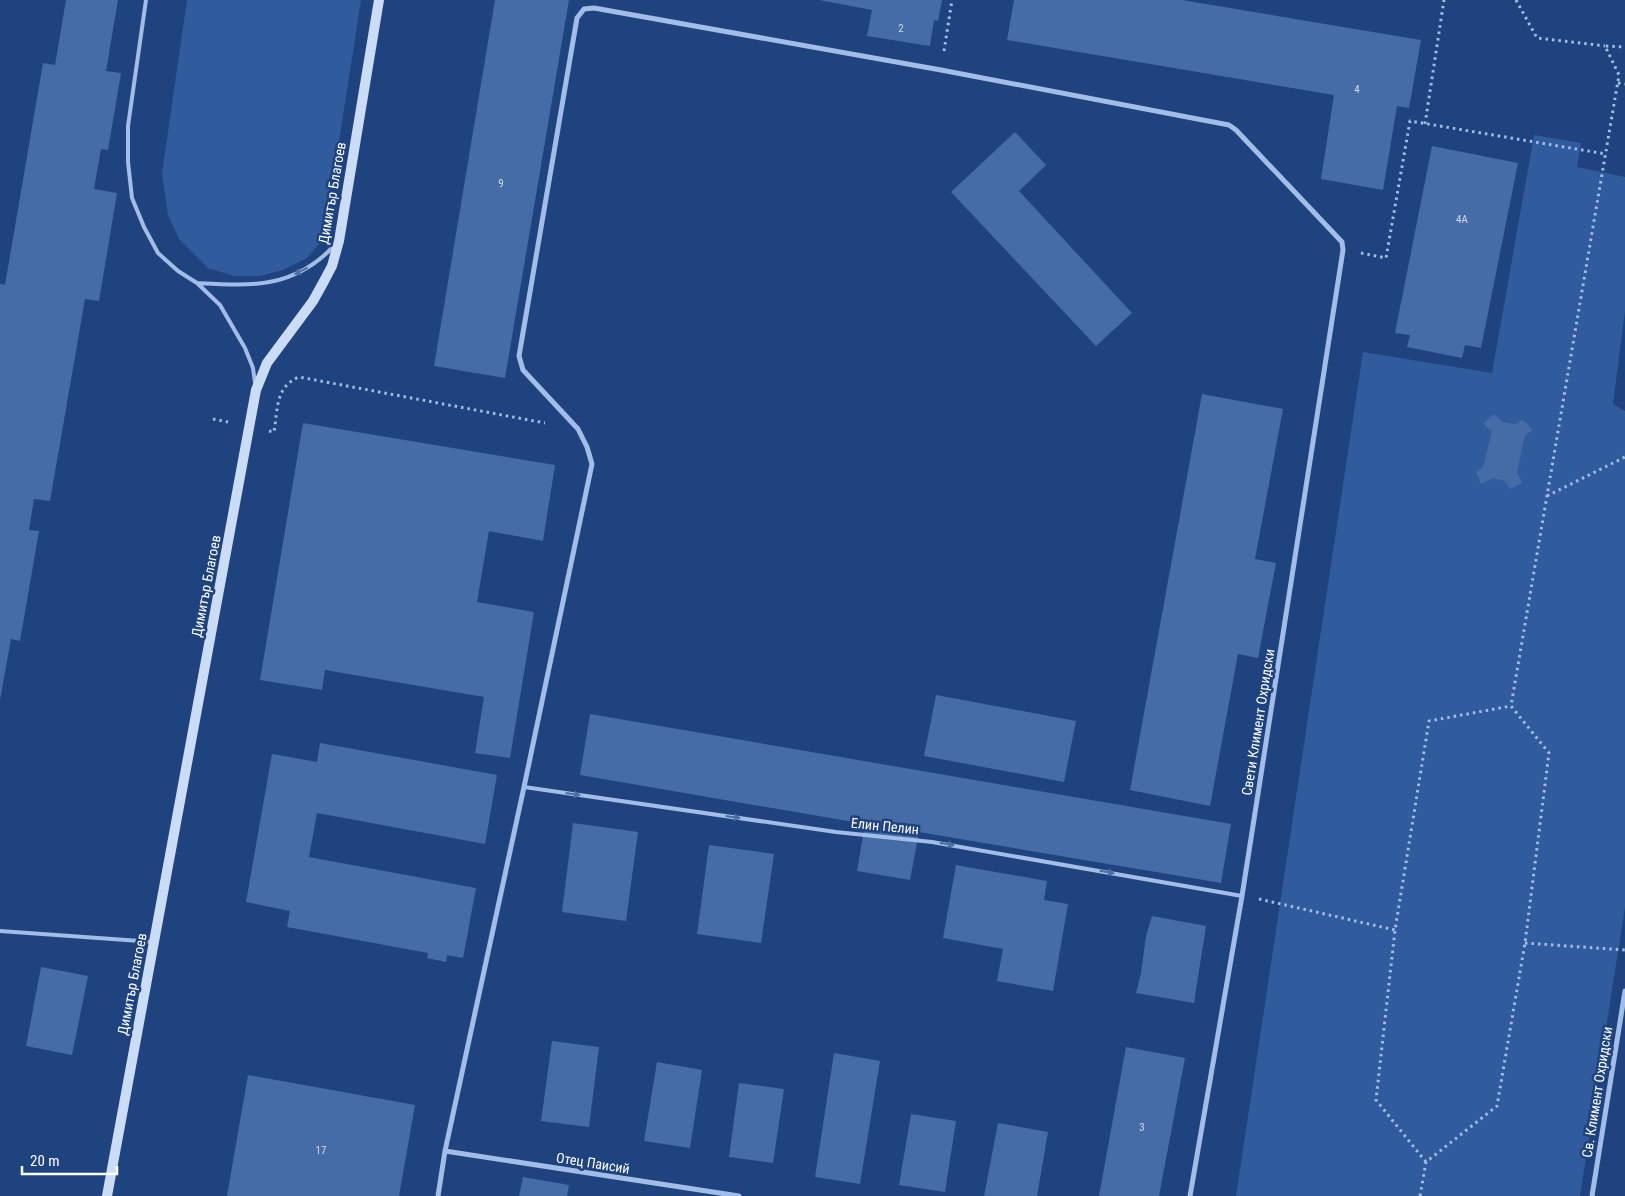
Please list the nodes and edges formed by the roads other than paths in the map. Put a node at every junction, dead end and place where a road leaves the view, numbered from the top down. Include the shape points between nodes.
1 (146, 0) edge
2 (379, 0) edge
3 (339, 241) junction
4 (196, 283) junction
5 (256, 390) junction
6 (524, 787) junction
7 (1242, 896) junction
8 (0, 930) edge
9 (154, 942) junction
10 (1625, 991) edge
11 (445, 1152) junction
12 (107, 1196) edge
13 (438, 1196) edge
14 (739, 1196) edge
15 (1190, 1196) edge
16 (1592, 1196) edge

1 - 4 lane via 128,126 132,198 158,253
2 - 3 street, Димитър Благоев
3 -> 4 lane via 321,260 281,281 233,285
3 - 5 street, Димитър Благоев via 323,284 267,363
4 - 5 lane via 220,305 232,324 253,368
5 - 9 street, Димитър Благоев
6 -> 7 lane, Елин Пелин via 836,832 932,842
6 - 7 street, Свети Климент Охридски via 592,464 578,429 523,370 519,356 577,18 584,9 594,8 1229,125 1342,242
6 - 11 street
7 - 15 street, Свети Климент Охридски
8 - 9 lane
9 - 12 street, Димитър Благоев
10 - 16 street, Св. Климент Охридски
11 - 13 street
11 - 14 street, Отец Паисий

